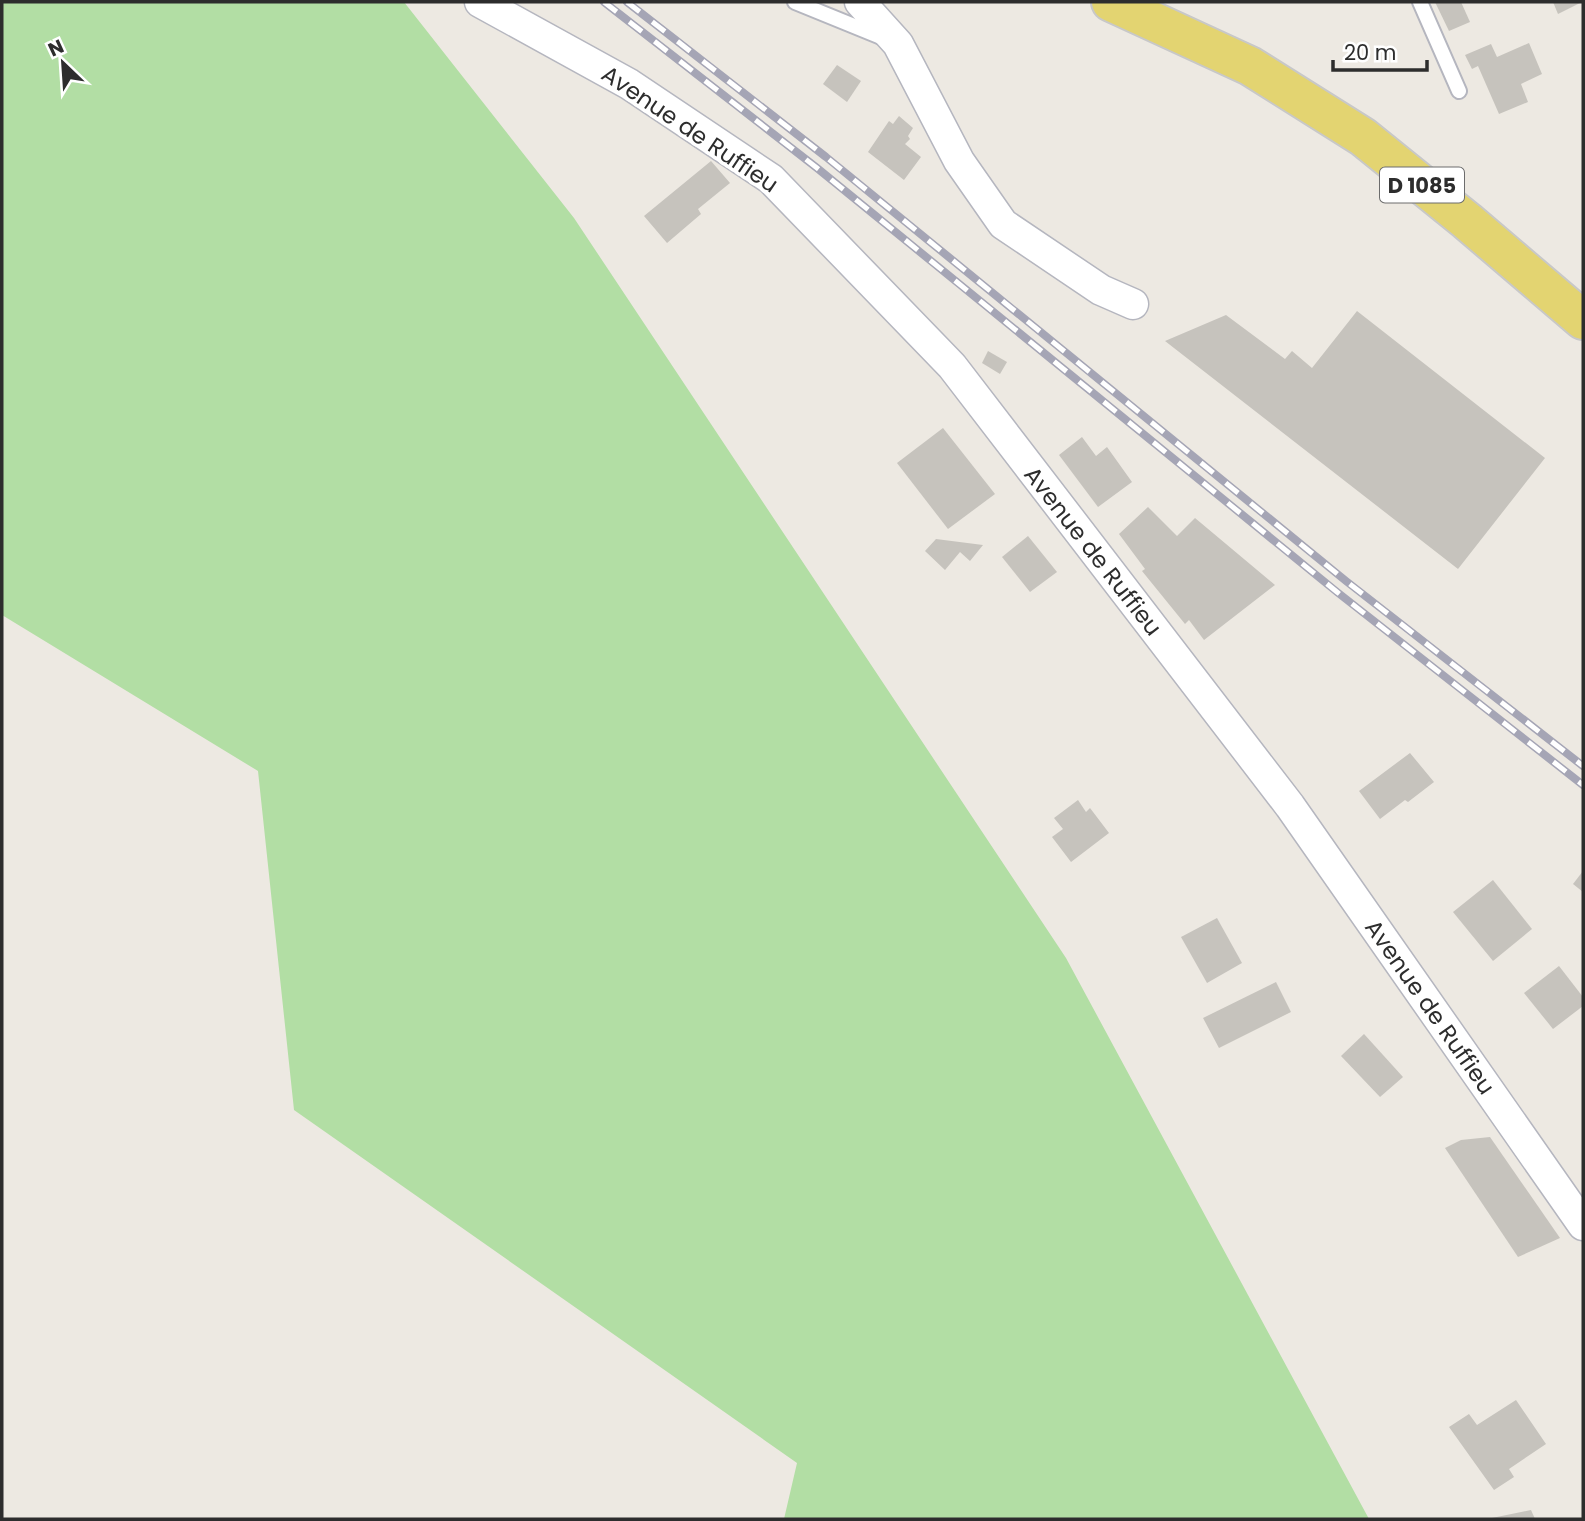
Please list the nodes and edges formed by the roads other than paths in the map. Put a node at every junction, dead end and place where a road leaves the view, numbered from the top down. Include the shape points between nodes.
1 (480, 2) edge
2 (795, 2) edge
3 (860, 2) edge
4 (1111, 2) edge
5 (1420, 2) edge
6 (898, 44) junction
7 (1459, 91) dead end
8 (1133, 304) dead end
9 (1583, 320) edge
10 (1583, 1225) edge

1 - 10 street, Avenue de Ruffieu via 629,84 771,179 952,366 1290,806
2 - 6 lane
3 - 6 street
4 - 9 main road, D 1085 via 1250,66 1363,137
5 - 7 lane
6 - 8 street via 959,161 1003,224 1101,290

